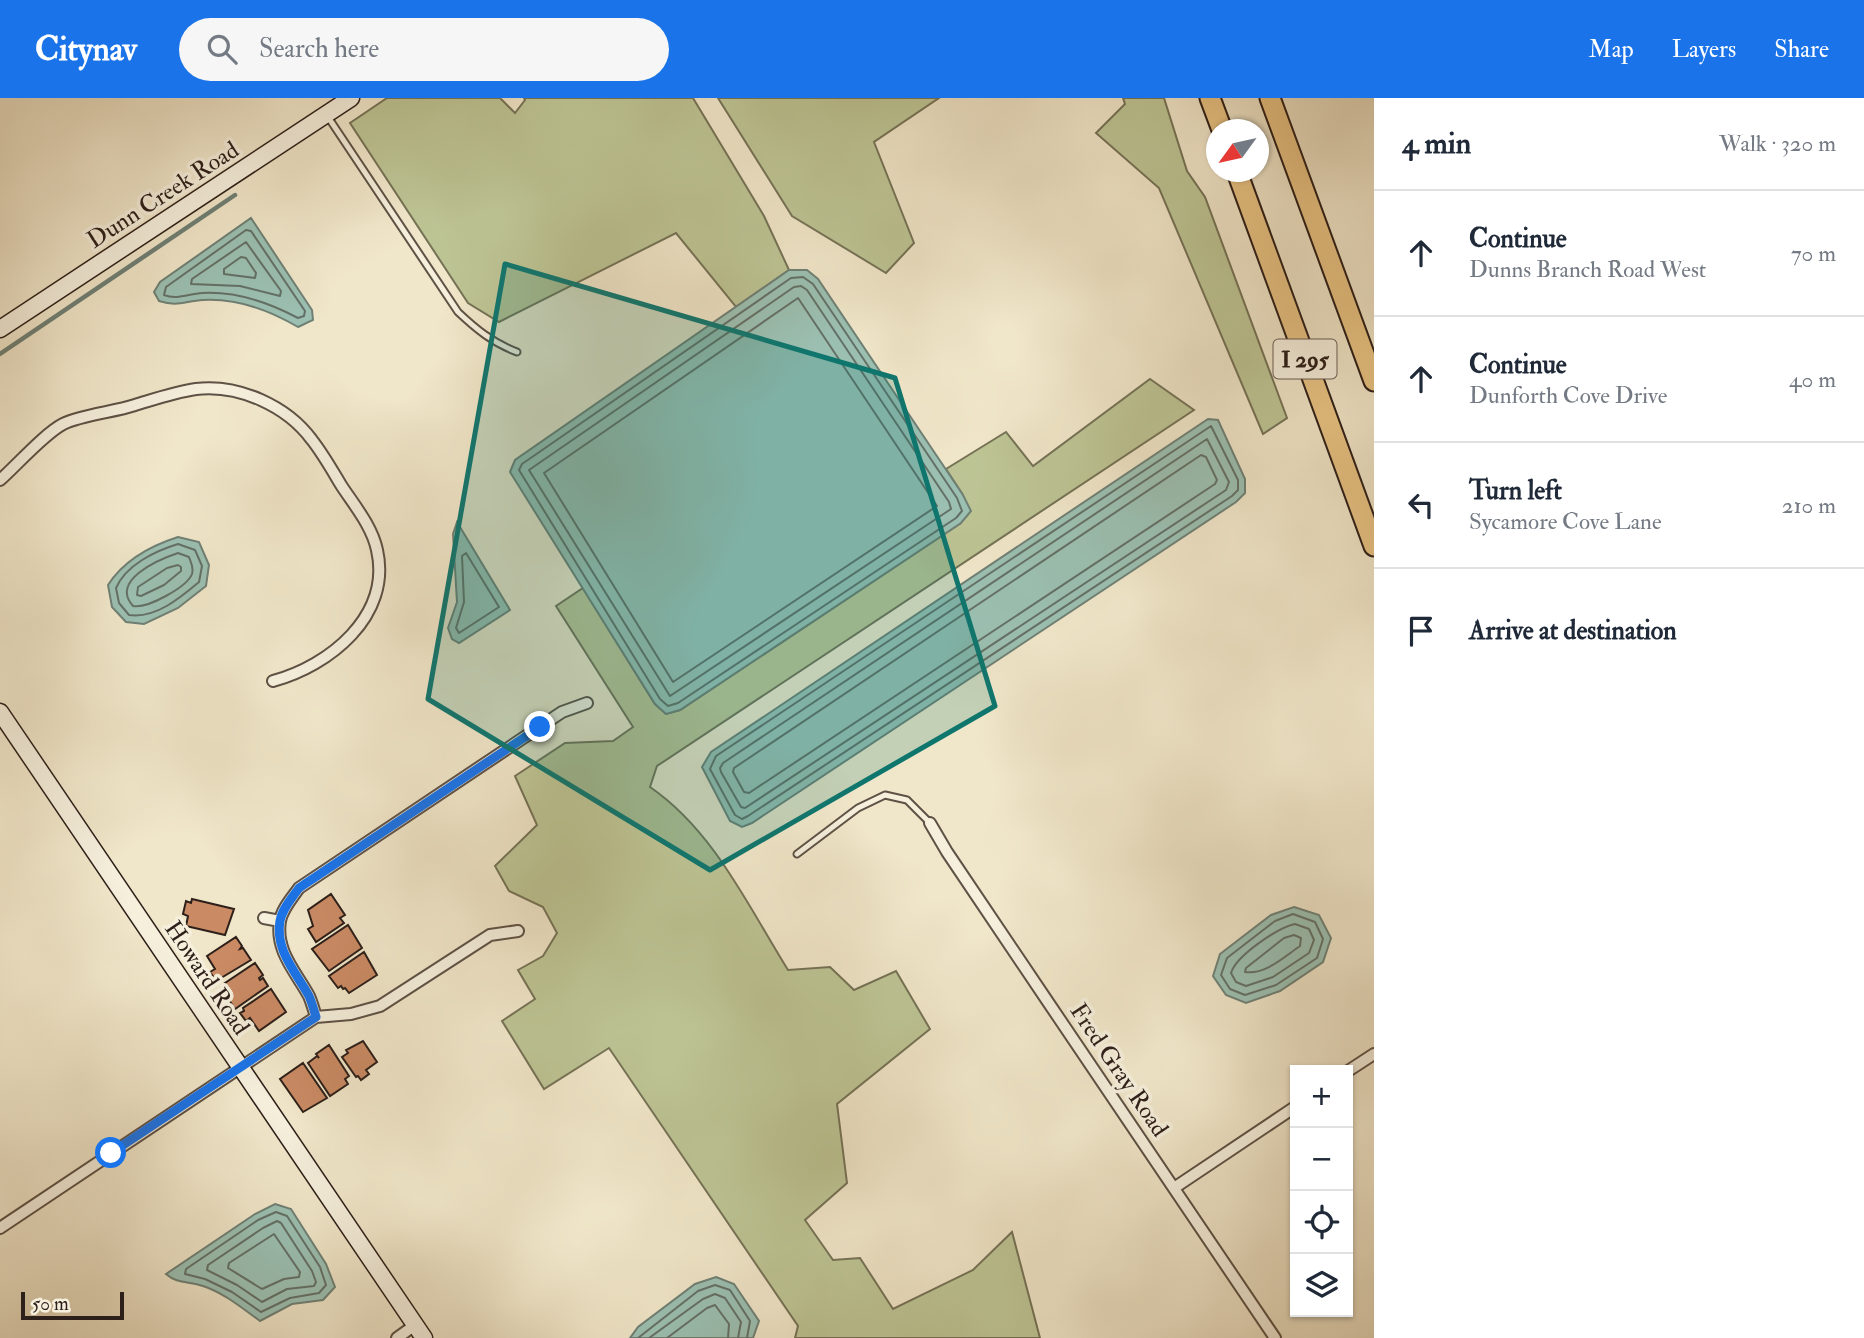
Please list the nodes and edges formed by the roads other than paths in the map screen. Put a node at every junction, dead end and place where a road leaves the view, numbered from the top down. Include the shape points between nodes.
1 (351, 98) edge
2 (1210, 98) edge
3 (1271, 102) edge
4 (326, 115) junction
5 (1218, 119) edge
6 (1241, 182) edge
7 (0, 329) edge
8 (1374, 345) edge
9 (517, 352) dead end
10 (1374, 381) edge
11 (0, 480) edge
12 (1374, 546) edge
13 (272, 681) dead end
14 (587, 703) dead end
15 (0, 712) edge
16 (930, 824) joint
17 (797, 854) dead end
18 (264, 918) dead end
19 (280, 921) junction
20 (518, 931) dead end
21 (316, 1017) junction
22 (1374, 1054) edge
23 (240, 1068) junction
24 (1353, 1068) edge
25 (1290, 1110) edge
26 (1174, 1188) junction
27 (0, 1228) edge
28 (419, 1332) edge
29 (397, 1338) edge
30 (1275, 1338) edge

1 - 4 street, Dunn Creek Road
2 - 5 highway
3 - 8 highway
3 - 10 highway, I 295
4 - 7 street, Dunn Creek Road
4 - 9 lane via 458,312 477,330
6 - 12 highway, I 295
11 - 13 street via 61,425 197,389 255,397 298,424 367,526 377,550 378,575 373,602 345,643 297,675
14 - 19 street via 562,712 299,888
15 - 23 street, Howard Road
16 - 17 lane via 907,800 885,795 858,807
16 - 26 street, Fred Gray Road
18 - 19 street
19 - 21 street via 286,961 310,998
20 - 21 street via 490,934 380,1006
21 - 23 street
22 - 24 street
23 - 27 street
23 - 28 street, Howard Road
25 - 26 street
26 - 30 street, Fred Gray Road
28 - 29 street

